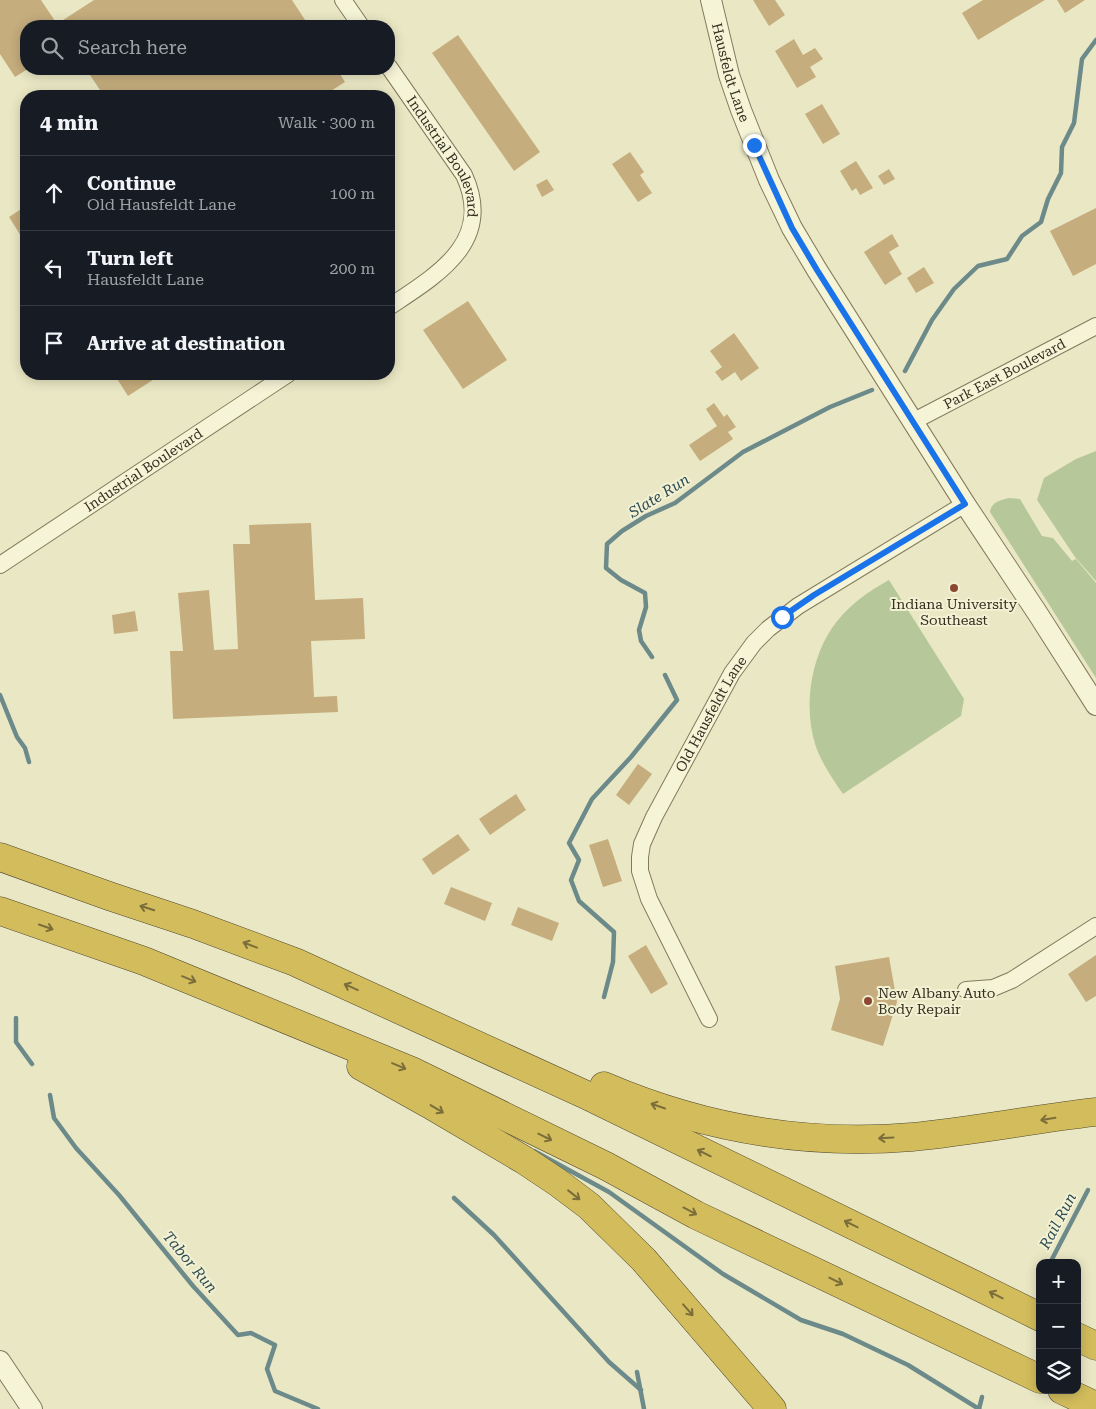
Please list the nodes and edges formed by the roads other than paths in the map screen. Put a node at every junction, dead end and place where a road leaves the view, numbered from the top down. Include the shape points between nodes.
1 (343, 0) edge
2 (711, 0) edge
3 (356, 20) edge
4 (395, 75) edge
5 (395, 303) edge
6 (1096, 326) edge
7 (279, 380) edge
8 (914, 421) junction
9 (965, 504) junction
10 (0, 565) edge
11 (1096, 705) edge
12 (0, 857) edge
13 (0, 912) edge
14 (1096, 926) edge
15 (966, 990) dead end
16 (241, 1000) junction
17 (390, 1005) junction
18 (709, 1019) dead end
19 (1096, 1112) edge
20 (1036, 1316) edge
21 (1081, 1339) edge
22 (1096, 1346) edge
23 (0, 1361) edge
24 (1036, 1378) edge
25 (1070, 1394) edge
26 (1096, 1406) edge
27 (32, 1409) edge
28 (772, 1409) edge

1 - 3 street
2 - 8 street, Hausfeldt Lane via 741,110 792,228
4 - 5 street, Industrial Boulevard via 464,175 474,206 468,236 461,250 436,274
6 - 8 street, Park East Boulevard
7 - 10 street, Industrial Boulevard
8 - 9 street, Hausfeldt Lane
9 - 11 street, Hausfeldt Lane
9 - 18 street, Old Hausfeldt Lane via 814,595 754,643 732,673 654,817 642,844 640,871 643,884
17 -> 12 highway via 295,962
13 -> 16 highway via 144,961
14 - 15 street via 1012,980 993,988
16 -> 24 highway via 414,1072 696,1215
16 -> 28 highway via 429,1104 568,1190 644,1260
19 -> 17 highway via 912,1137 868,1140 780,1136 693,1118 651,1104
20 -> 17 highway via 584,1094
21 - 22 highway
23 - 27 street
25 - 26 highway

